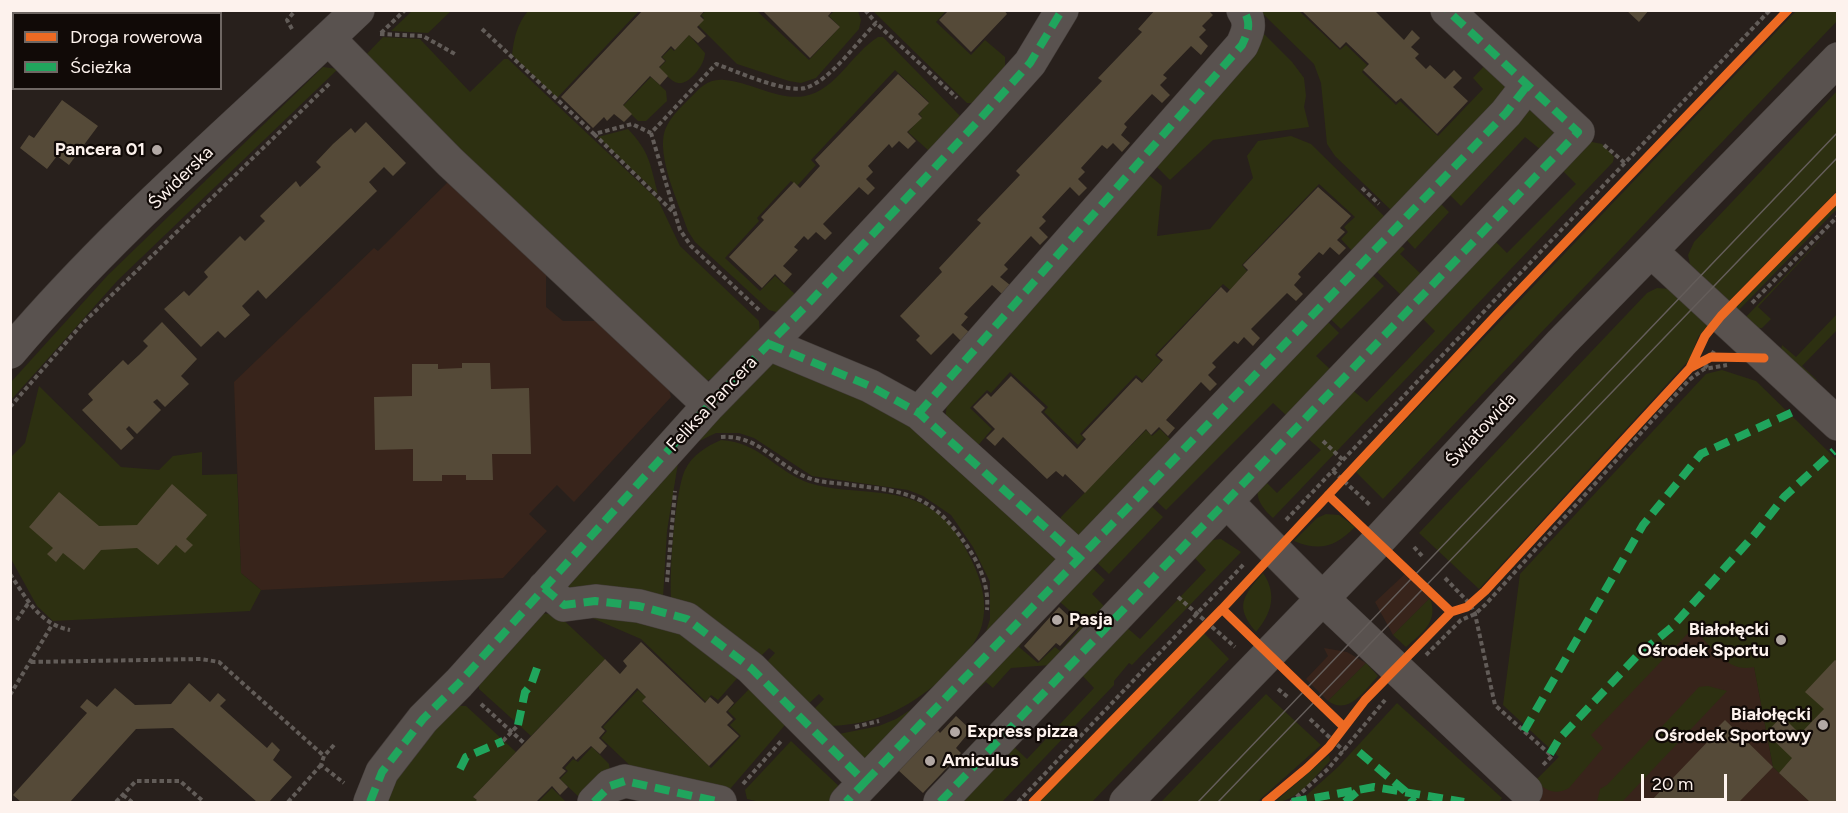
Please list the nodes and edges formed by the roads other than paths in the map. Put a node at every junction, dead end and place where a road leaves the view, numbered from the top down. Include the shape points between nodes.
1 (358, 10) edge
2 (1062, 10) edge
3 (1243, 10) edge
4 (1447, 10) edge
5 (329, 39) junction
6 (1838, 59) edge
7 (1527, 86) junction
8 (1652, 252) junction
9 (776, 338) junction
10 (10, 352) edge
11 (709, 405) junction
12 (919, 413) junction
13 (1838, 424) edge
14 (1227, 502) junction
15 (1078, 557) junction
16 (544, 588) junction
17 (1322, 598) junction
18 (1523, 789) road end
19 (855, 792) edge
20 (731, 794) edge
21 (370, 802) edge
22 (594, 802) edge
23 (940, 802) edge
24 (1126, 802) edge

1 - 5 street, Świderska
2 - 9 street, Feliksa Pancera via 1030,63
3 - 12 street via 1249,29 1242,45
4 - 7 street
5 - 10 street, Świderska via 127,229
5 - 11 street via 450,162
6 - 8 street, Światowida
7 - 14 street via 1578,132
7 - 15 street via 1506,113
8 - 13 street
8 - 17 street, Światowida via 1561,343
9 - 11 street, Feliksa Pancera
9 - 12 street
11 - 16 street, Feliksa Pancera
12 - 15 street
14 - 17 street
14 - 23 street
15 - 19 street
16 - 19 street via 564,605 595,601 639,606 687,619 751,668 809,725
16 - 21 street, Feliksa Pancera via 423,719 382,772
17 - 18 street
17 - 24 street, Światowida
20 - 22 street via 625,781 610,786

